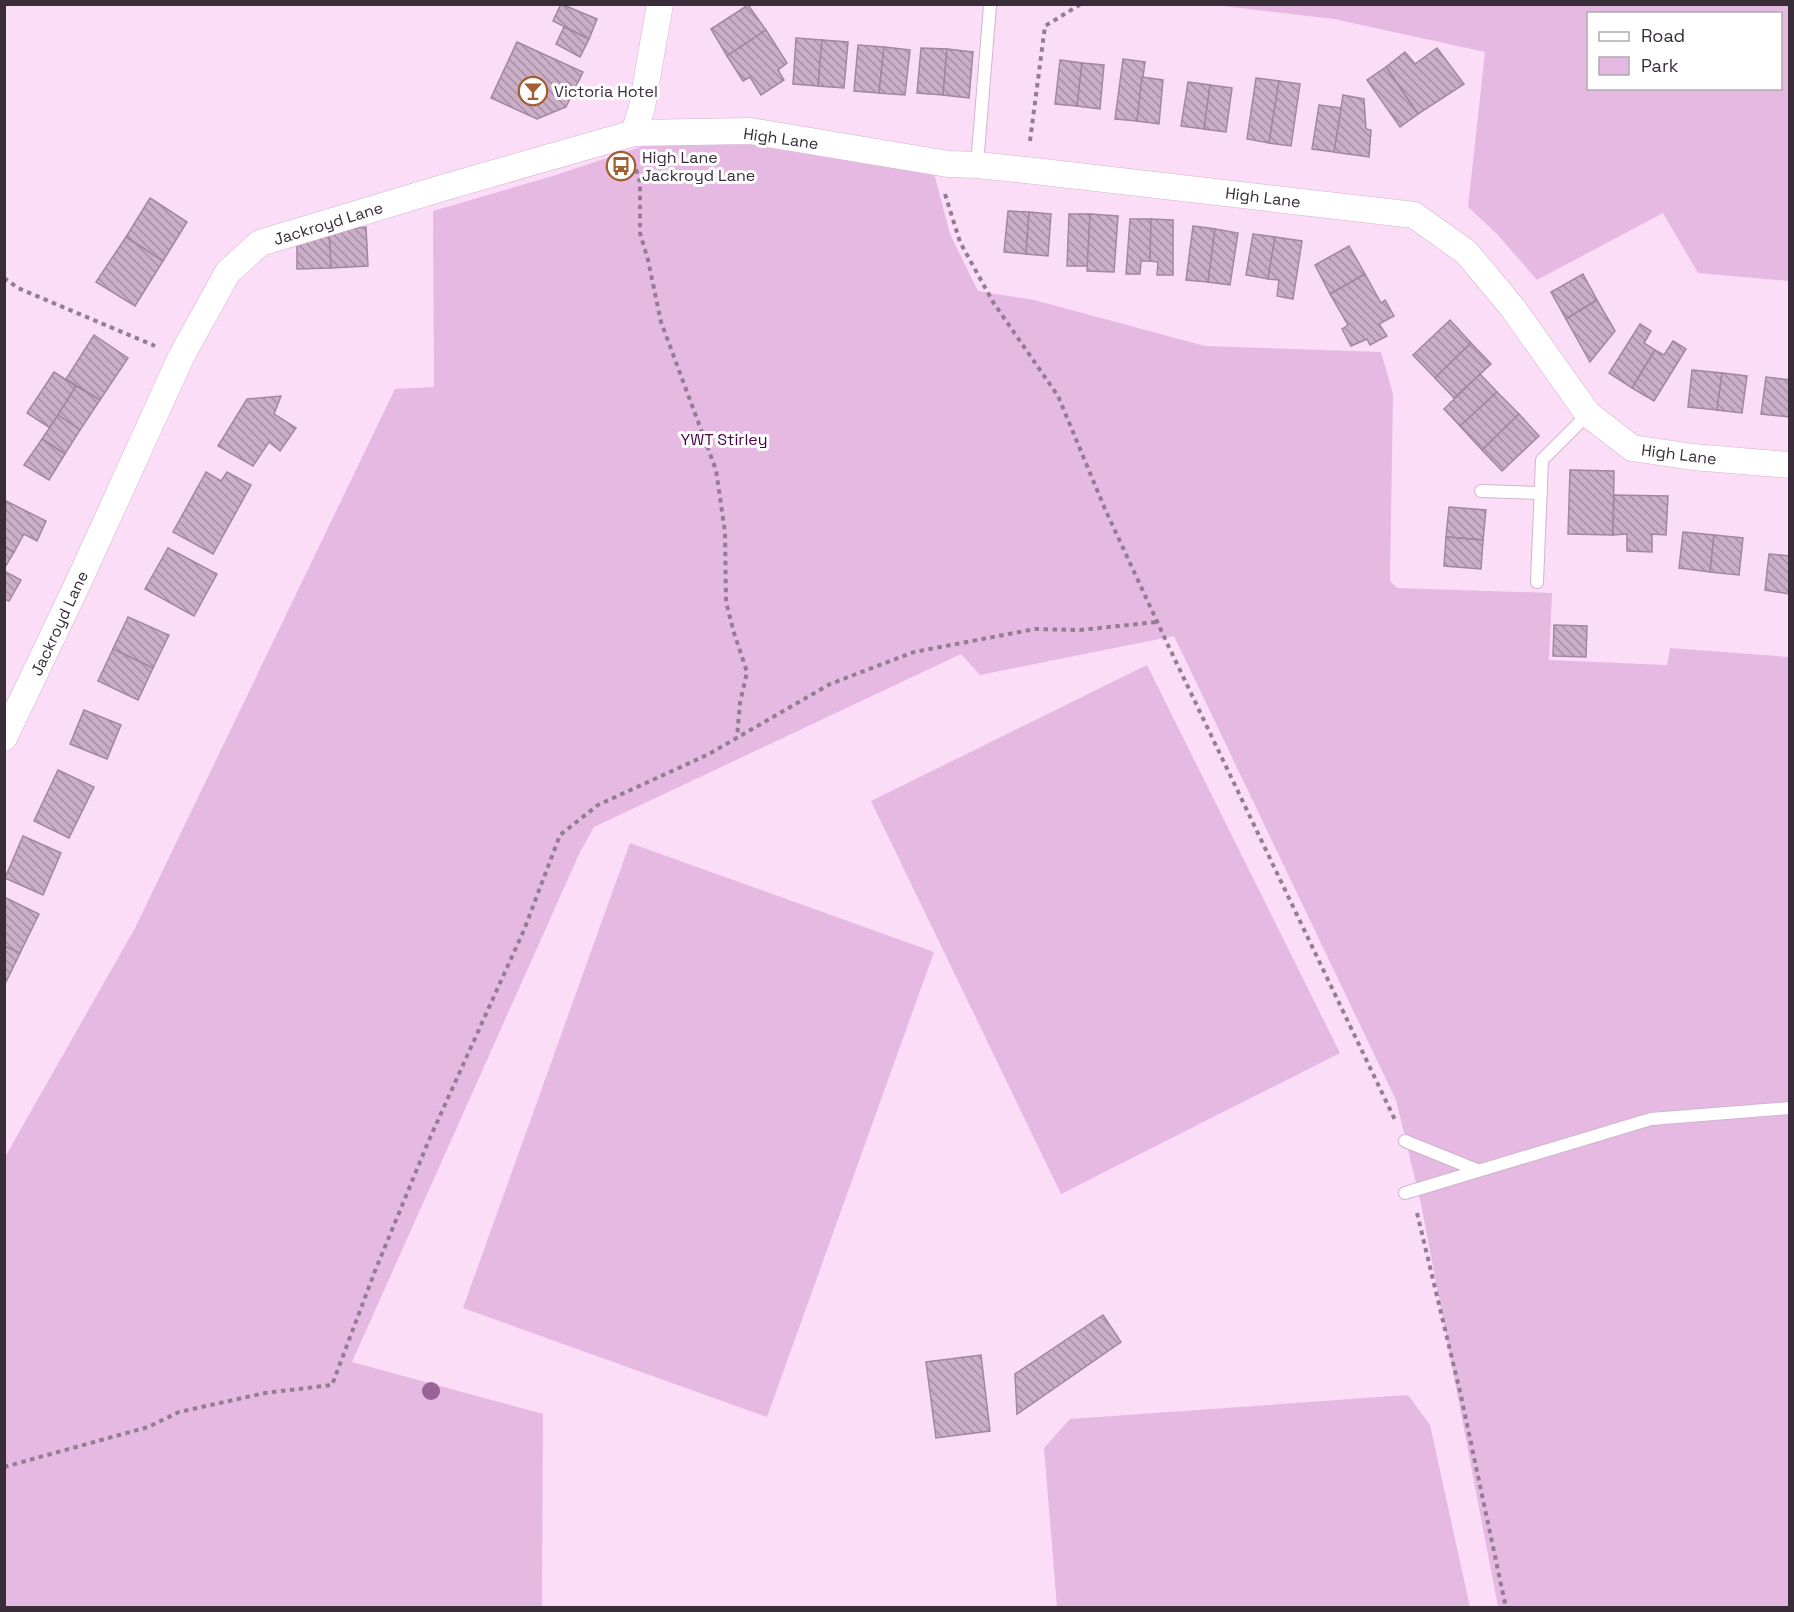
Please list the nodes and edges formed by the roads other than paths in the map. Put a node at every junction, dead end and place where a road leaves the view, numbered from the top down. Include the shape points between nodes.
1 (660, 4) edge
2 (990, 5) edge
3 (629, 135) junction
4 (977, 165) junction
5 (1588, 414) junction
6 (1790, 465) edge
7 (1481, 491) dead end
8 (1541, 493) junction
9 (1537, 582) dead end
10 (4, 738) edge
11 (1790, 1108) edge
12 (1405, 1140) road end
13 (1477, 1170) junction
14 (1408, 1191) road end

1 - 3 street via 642,107
2 - 4 lane
3 - 4 street, High Lane via 750,131 948,164
3 - 10 street, Jackroyd Lane via 260,243 228,272 181,357
4 - 5 street, High Lane via 1413,215 1466,252 1512,307
5 - 6 street, High Lane via 1632,448
5 - 8 lane via 1542,460
7 - 8 lane
8 - 9 lane
11 - 13 lane via 1651,1119
12 - 13 lane
13 - 14 lane

